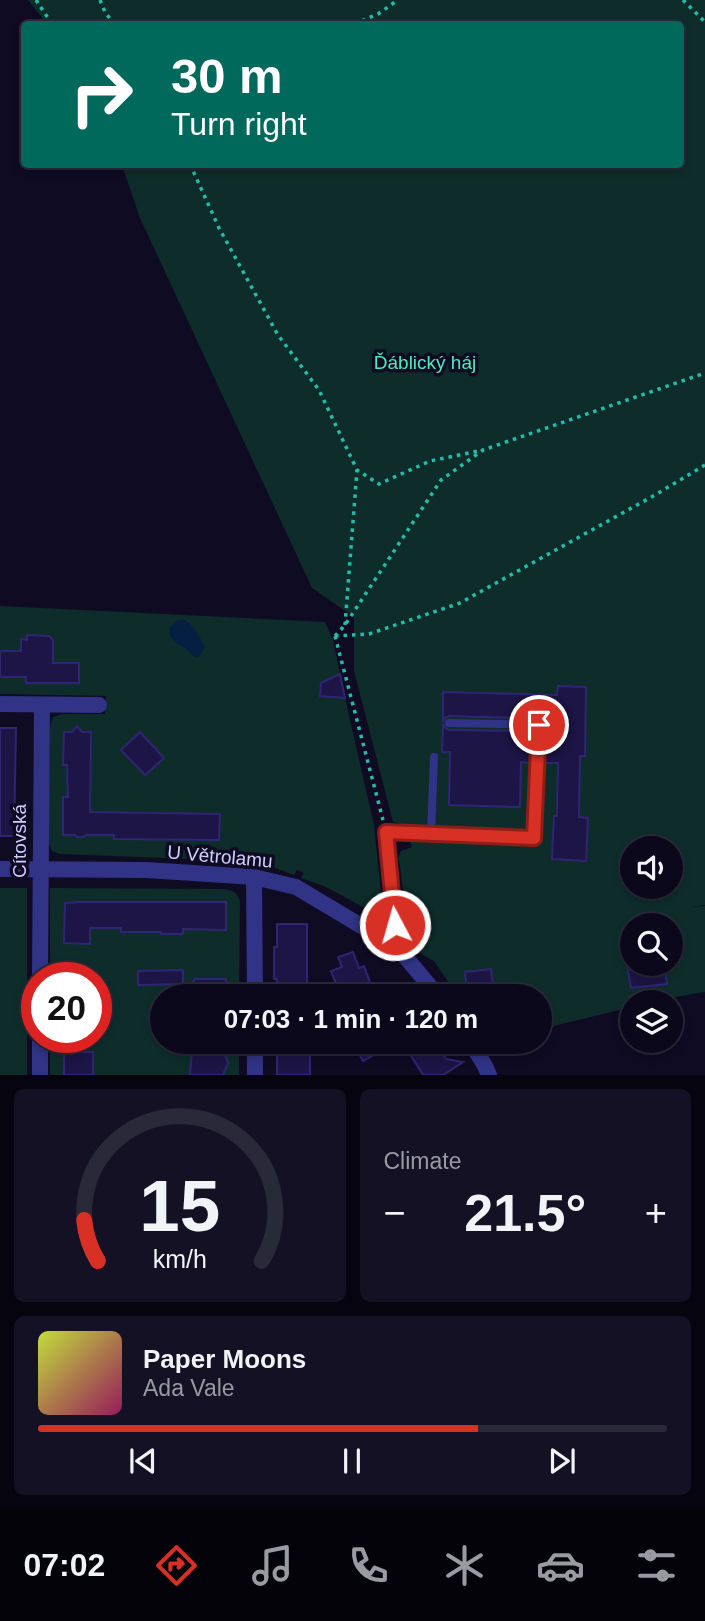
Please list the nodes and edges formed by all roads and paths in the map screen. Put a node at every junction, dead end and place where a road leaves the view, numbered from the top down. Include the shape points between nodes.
1 (36, 0) edge
2 (100, 0) edge
3 (398, 0) edge
4 (682, 0) edge
5 (50, 21) edge
6 (112, 21) edge
7 (361, 21) edge
8 (705, 22) edge
9 (192, 168) edge
10 (705, 373) edge
11 (483, 450) junction
12 (705, 465) edge
13 (357, 470) junction
14 (345, 625) junction
15 (335, 636) junction
16 (0, 704) edge
17 (41, 705) junction
18 (99, 705) dead end
19 (449, 723) dead end
20 (434, 757) dead end
21 (386, 832) junction
22 (431, 834) junction
23 (0, 869) edge
24 (40, 870) junction
25 (254, 877) junction
26 (398, 948) junction
27 (40, 962) edge
28 (255, 984) edge
29 (428, 984) edge
30 (40, 1053) edge
31 (255, 1054) edge
32 (478, 1054) edge
33 (40, 1075) edge
34 (255, 1075) edge
35 (489, 1075) edge

1 - 5 path
2 - 6 path
3 - 7 path
4 - 8 path
9 - 13 path via 278,335 319,390
10 - 11 path
11 - 13 path via 430,461 379,484
11 - 14 path via 441,480
12 - 15 path via 460,603 369,634
13 - 14 path
14 - 15 path
15 - 21 path
16 - 17 street
17 - 18 street
17 - 24 street, Cítovská
19 - 22 lane via 539,725 534,838
20 - 22 lane
21 - 22 lane
21 - 26 lane
23 - 24 street, U Větrolamu
24 - 25 street, U Větrolamu
24 - 27 street, Cítovská
25 - 26 street, U Větrolamu via 296,887
25 - 28 street
26 - 29 street, U Větrolamu
30 - 33 street
31 - 34 street
32 - 35 street

